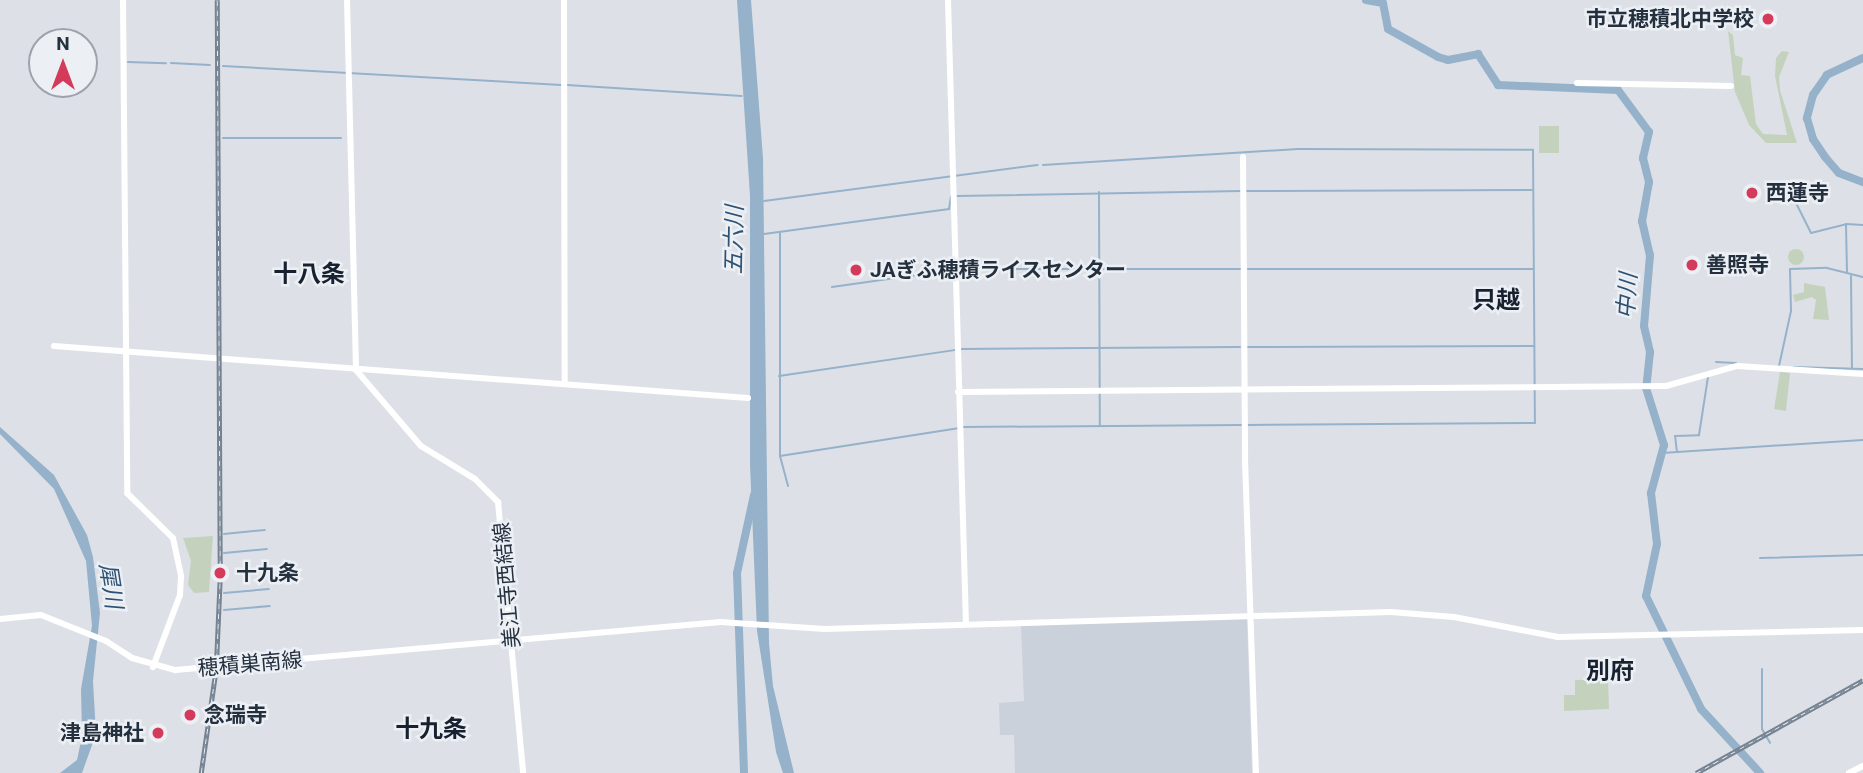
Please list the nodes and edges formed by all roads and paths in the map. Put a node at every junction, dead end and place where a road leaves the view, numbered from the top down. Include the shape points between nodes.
1 (123, 0) edge
2 (347, 0) edge
3 (564, 0) edge
4 (948, 0) edge
5 (1577, 83) dead end
6 (1731, 86) dead end
7 (1243, 157) dead end
8 (54, 346) dead end
9 (125, 351) junction
10 (356, 370) junction
11 (1863, 374) edge
12 (565, 384) junction
13 (1244, 388) junction
14 (958, 392) junction
15 (748, 398) dead end
16 (1250, 614) junction
17 (0, 620) edge
18 (966, 624) junction
19 (1863, 630) edge
20 (512, 642) junction
21 (153, 667) junction
22 (1863, 766) edge
23 (523, 773) edge
24 (1256, 773) edge
25 (1849, 773) edge

1 - 9 street
2 - 10 street
3 - 12 street
4 - 14 street
5 - 6 street
7 - 13 street
8 - 9 street
9 - 10 street
9 - 21 street via 127,493 173,538 181,576 180,595
10 - 12 street
10 - 20 street, 美江寺西結線 via 421,446 475,479 498,502
11 - 13 street via 1737,366 1665,386
12 - 15 street
13 - 14 street
13 - 16 street
14 - 18 street
16 - 18 street, 穂積巣南線
16 - 19 street, 穂積巣南線 via 1417,613 1558,637
16 - 24 street
17 - 21 street, 穂積巣南線 via 41,615 81,629
18 - 20 street, 穂積巣南線 via 791,628 708,623
20 - 21 street, 穂積巣南線 via 216,669
20 - 23 street, 美江寺西結線
22 - 25 street

